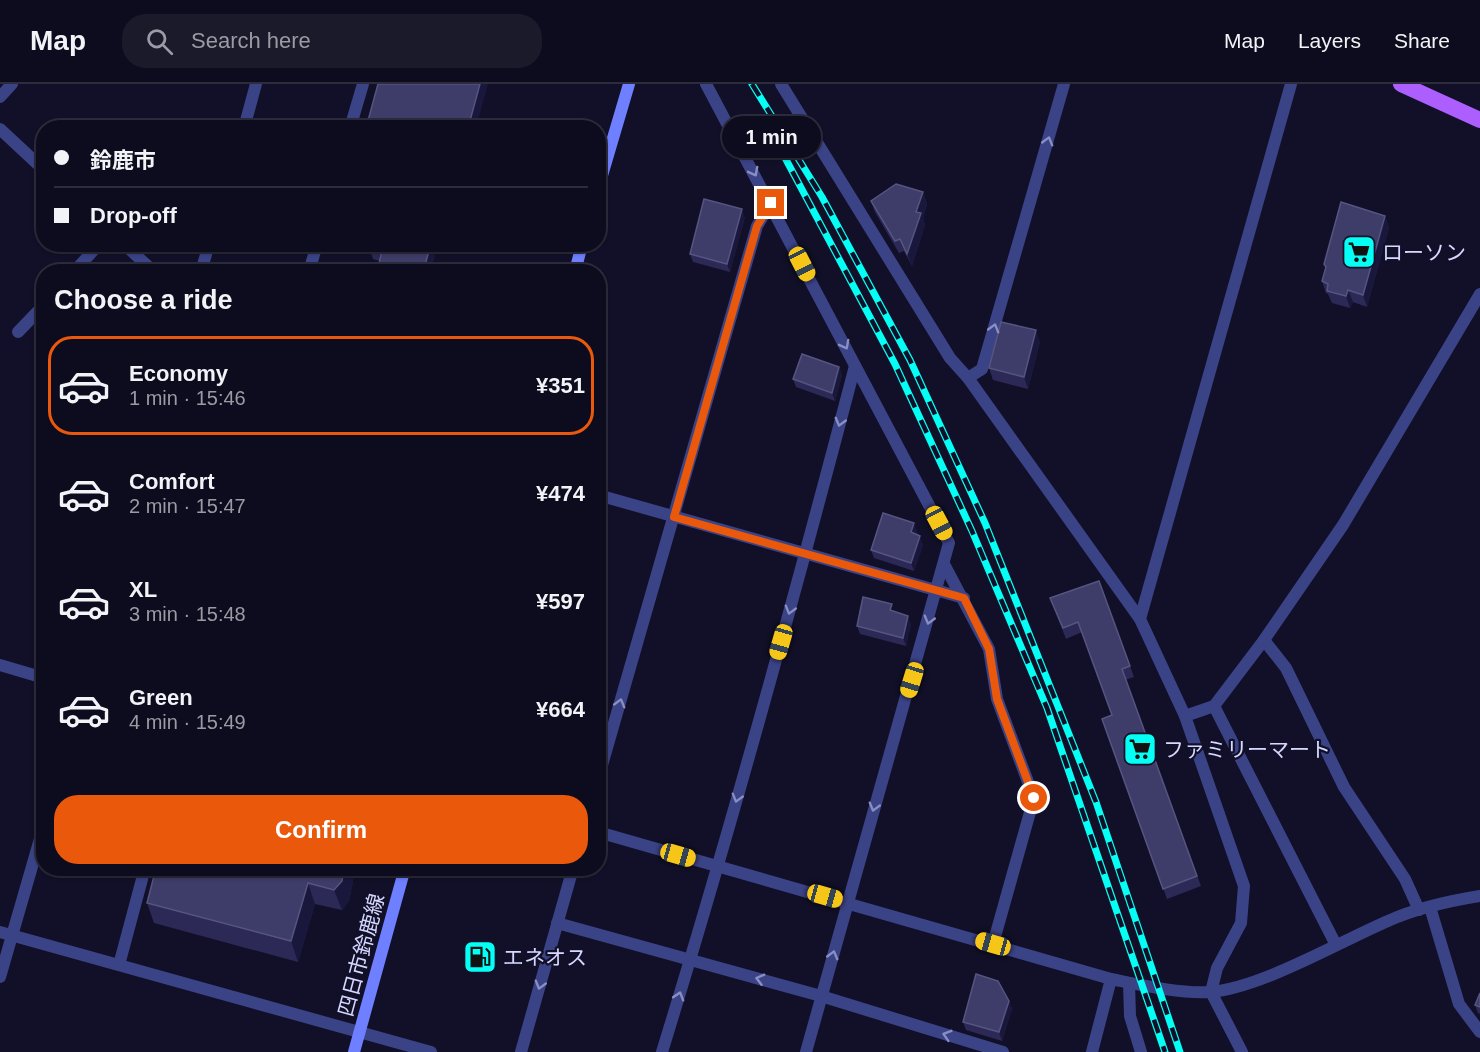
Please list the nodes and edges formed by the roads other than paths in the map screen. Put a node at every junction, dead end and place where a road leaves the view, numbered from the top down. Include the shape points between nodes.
1 (12, 84) edge
2 (256, 84) edge
3 (363, 84) edge
4 (629, 84) edge
5 (706, 84) edge
6 (781, 84) edge
7 (1064, 84) edge
8 (1291, 84) edge
9 (1401, 84) edge
10 (0, 97) edge
11 (246, 120) edge
12 (352, 120) edge
13 (1480, 120) edge
14 (0, 129) edge
15 (606, 162) edge
16 (36, 163) edge
17 (771, 203) junction
18 (92, 252) edge
19 (133, 252) edge
20 (81, 264) edge
21 (145, 264) edge
22 (1480, 294) edge
23 (36, 313) edge
24 (18, 332) dead end
25 (855, 366) junction
26 (968, 378) junction
27 (606, 497) edge
28 (674, 517) junction
29 (807, 552) junction
30 (944, 564) junction
31 (938, 590) junction
32 (964, 598) junction
33 (1140, 619) junction
34 (1264, 640) junction
35 (0, 665) edge
36 (36, 676) edge
37 (1214, 706) junction
38 (1185, 716) junction
39 (606, 751) edge
40 (606, 834) edge
41 (36, 854) edge
42 (717, 866) junction
43 (143, 876) edge
44 (403, 876) edge
45 (571, 876) edge
46 (1480, 896) edge
47 (847, 903) junction
48 (1424, 908) junction
49 (557, 923) junction
50 (0, 932) edge
51 (13, 936) junction
52 (993, 944) junction
53 (1336, 945) junction
54 (690, 960) junction
55 (119, 965) junction
56 (0, 977) edge
57 (1111, 979) junction
58 (1129, 983) junction
59 (1211, 992) junction
60 (821, 996) junction
61 (1480, 1032) edge
62 (360, 1033) junction
63 (354, 1052) edge
64 (431, 1052) edge
65 (521, 1052) edge
66 (662, 1052) edge
67 (806, 1052) edge
68 (1003, 1052) edge
69 (1092, 1052) edge
70 (1141, 1052) edge
71 (1242, 1052) edge

1 - 10 street
2 - 11 street
3 - 12 street
4 - 15 main road
5 -> 17 street
6 - 26 street via 915,303 950,358
26 -> 7 street via 982,369
8 - 33 street
9 - 13 main road
14 - 16 street
17 -> 25 street
17 - 28 street via 757,226
18 - 20 street
19 - 21 street
22 - 34 street via 1343,525
23 - 24 street
25 -> 29 street
25 - 30 street via 949,543
26 - 33 street
27 - 28 street
28 - 29 street
39 -> 28 street
29 - 31 street
29 -> 42 street
30 - 31 street
30 - 32 street
31 - 32 street
31 -> 47 street
32 - 52 street via 989,649 997,699 1034,798
33 - 38 street
34 - 37 street
34 - 48 street via 1286,668 1344,787
35 - 36 street
37 - 38 street
37 - 53 street
38 - 59 street via 1244,886 1241,923 1217,968
40 - 42 street
41 - 51 street
42 - 47 street
42 - 54 street
43 - 55 street
44 - 62 main road, 四日市鈴鹿線
45 - 49 street
46 - 48 street
47 - 52 street
60 -> 47 street
48 - 53 street
48 - 61 street via 1459,1004
49 - 54 street
49 -> 65 street
50 - 51 street
51 - 55 street
51 - 56 street
52 - 57 street
53 - 59 street via 1246,985
60 -> 54 street
66 -> 54 street
55 - 62 street
57 - 58 street
57 - 69 street
58 - 59 street
58 - 70 street via 1130,1016
59 - 71 street
60 - 67 street
68 -> 60 street
62 - 63 main road, 四日市鈴鹿線
62 - 64 street

